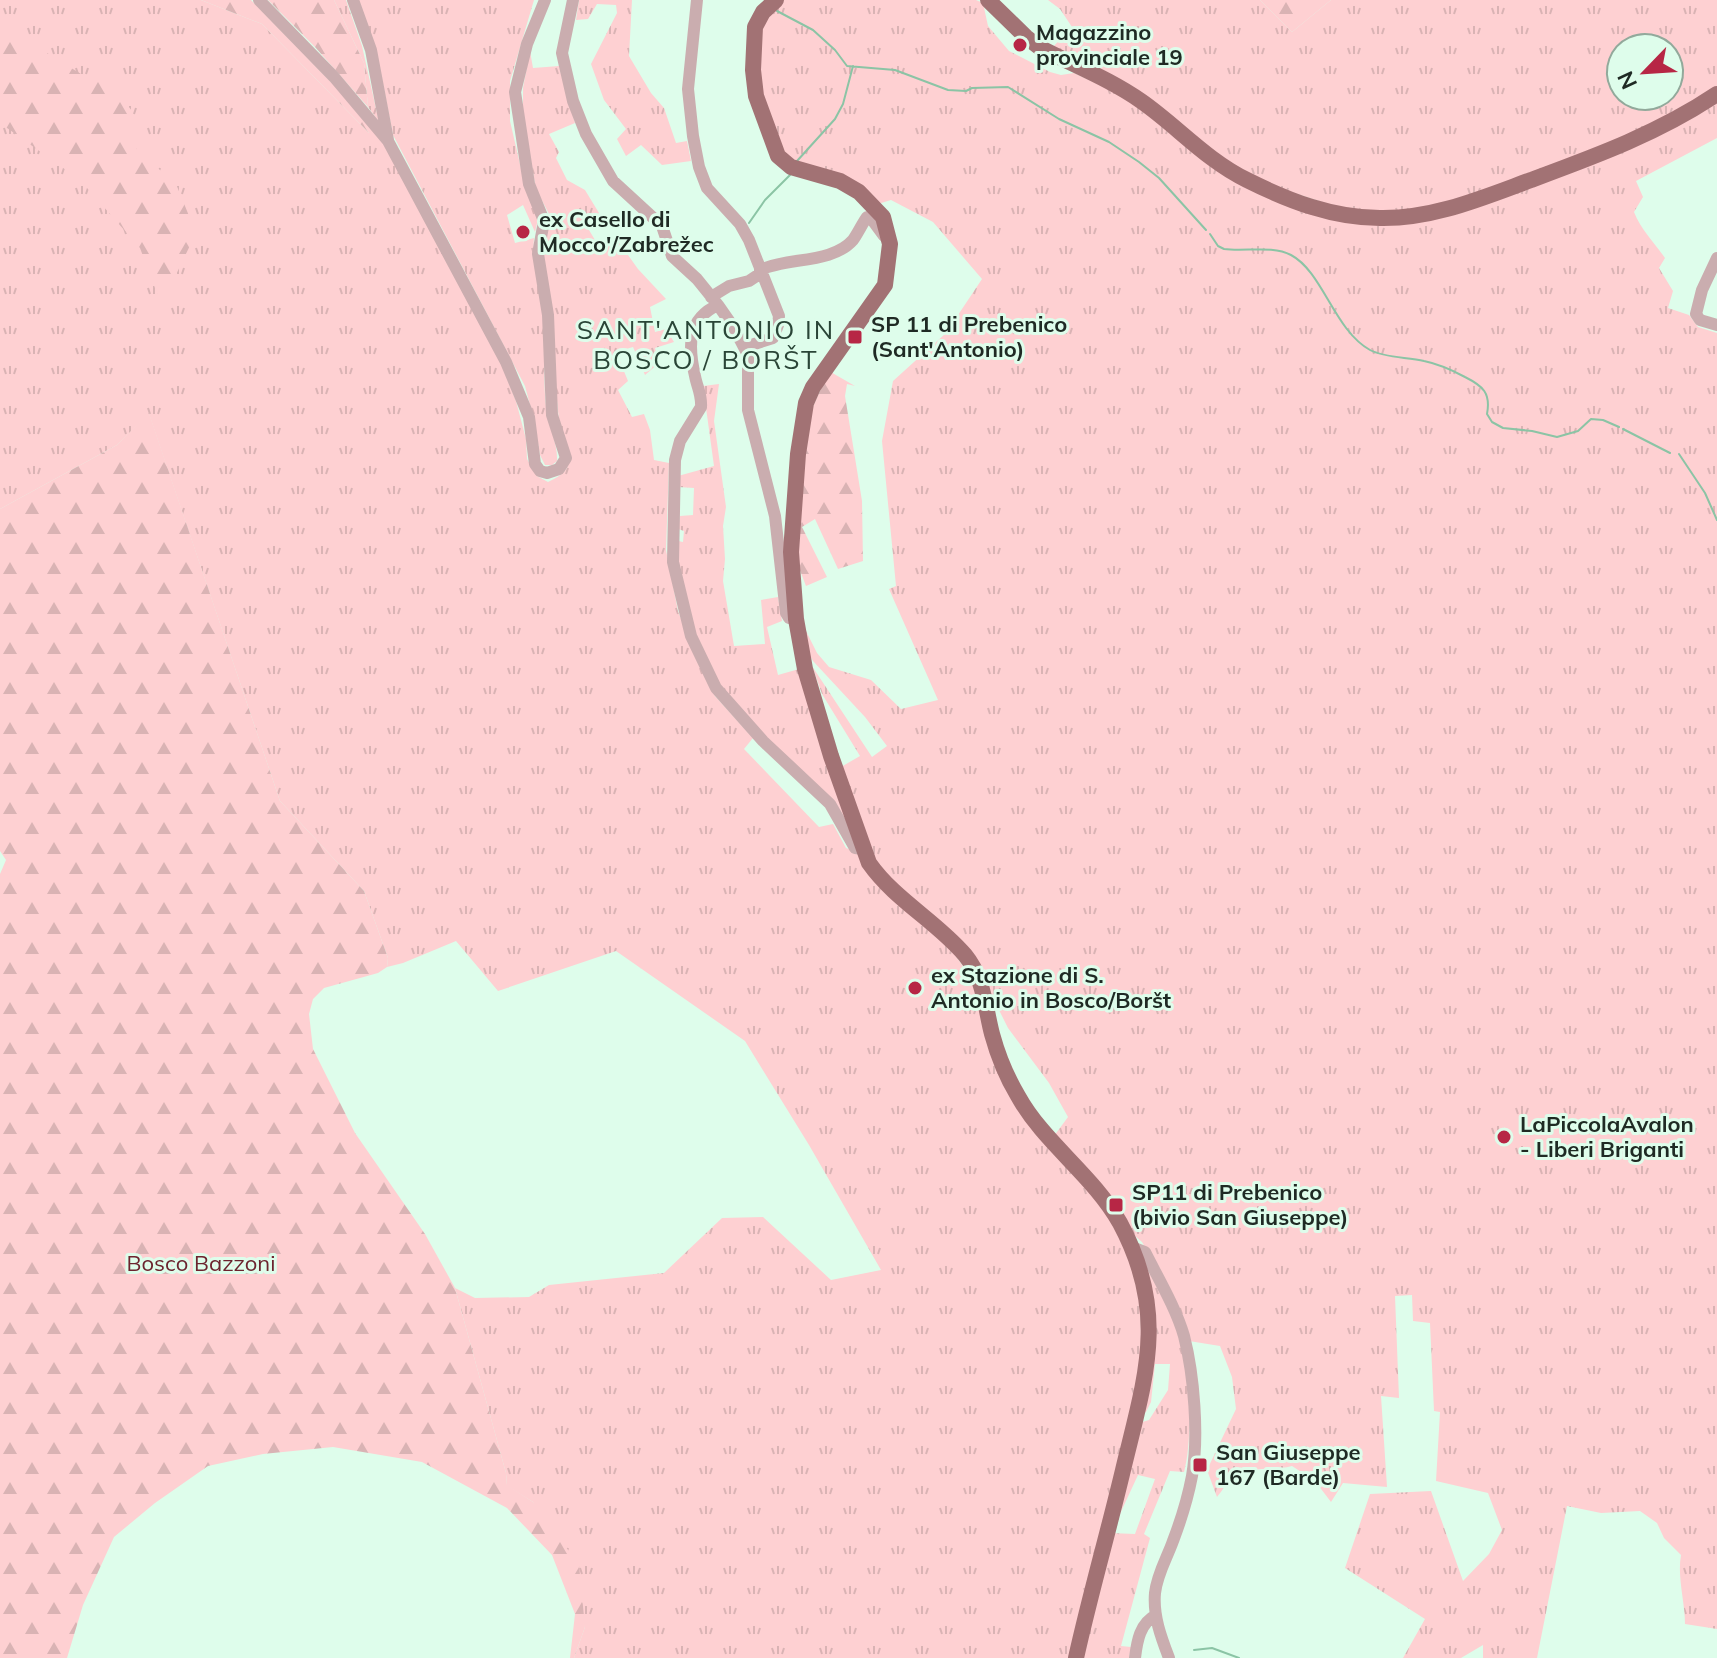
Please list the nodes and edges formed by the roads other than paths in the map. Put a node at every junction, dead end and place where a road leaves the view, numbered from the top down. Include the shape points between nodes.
1 (259, 0) edge
2 (353, 0) edge
3 (545, 0) edge
4 (573, 0) edge
5 (697, 0) edge
6 (776, 0) edge
7 (988, 0) edge
8 (1717, 94) edge
9 (388, 141) junction
10 (890, 244) junction
11 (1717, 258) edge
12 (760, 271) junction
13 (714, 301) junction
14 (1717, 325) edge
15 (745, 347) junction
16 (796, 619) junction
17 (863, 849) junction
18 (1132, 1247) junction
19 (1156, 1615) junction
20 (1076, 1658) edge
21 (1135, 1658) edge
22 (1169, 1658) edge

1 - 9 street
2 - 9 street via 371,50
3 - 9 street via 515,92 529,184 544,221 538,254 548,315 552,415 566,458 554,473 540,471 535,464 529,417 506,362
4 - 13 street via 562,53 578,116 613,181 662,226 672,256
5 - 12 street via 688,89 699,167 707,188 740,224
6 - 10 main road via 755,27 753,70 756,96 778,156 791,167 859,192 883,217
7 - 8 main road via 1039,47 1132,95 1244,179 1296,203 1349,215 1405,218 1471,202 1633,142
10 - 12 street via 867,217 852,241 837,250
10 - 16 main road via 885,285 806,403 791,552
11 - 14 street via 1696,314
12 - 13 street via 749,281 729,286
12 - 15 street via 776,306 778,325 773,338
13 - 15 street
13 - 17 street via 692,327 702,402 675,460 673,562 682,607 716,688 824,797 849,843
15 - 16 street via 748,410 777,526 786,613
16 - 17 main road via 812,695
17 - 18 main road via 883,881 949,938 973,967 998,1055 1019,1098 1110,1206
18 - 19 street via 1145,1252 1180,1325 1192,1390 1192,1476 1158,1579
18 - 20 main road via 1150,1328 1145,1386
19 - 21 street via 1140,1633
19 - 22 street

